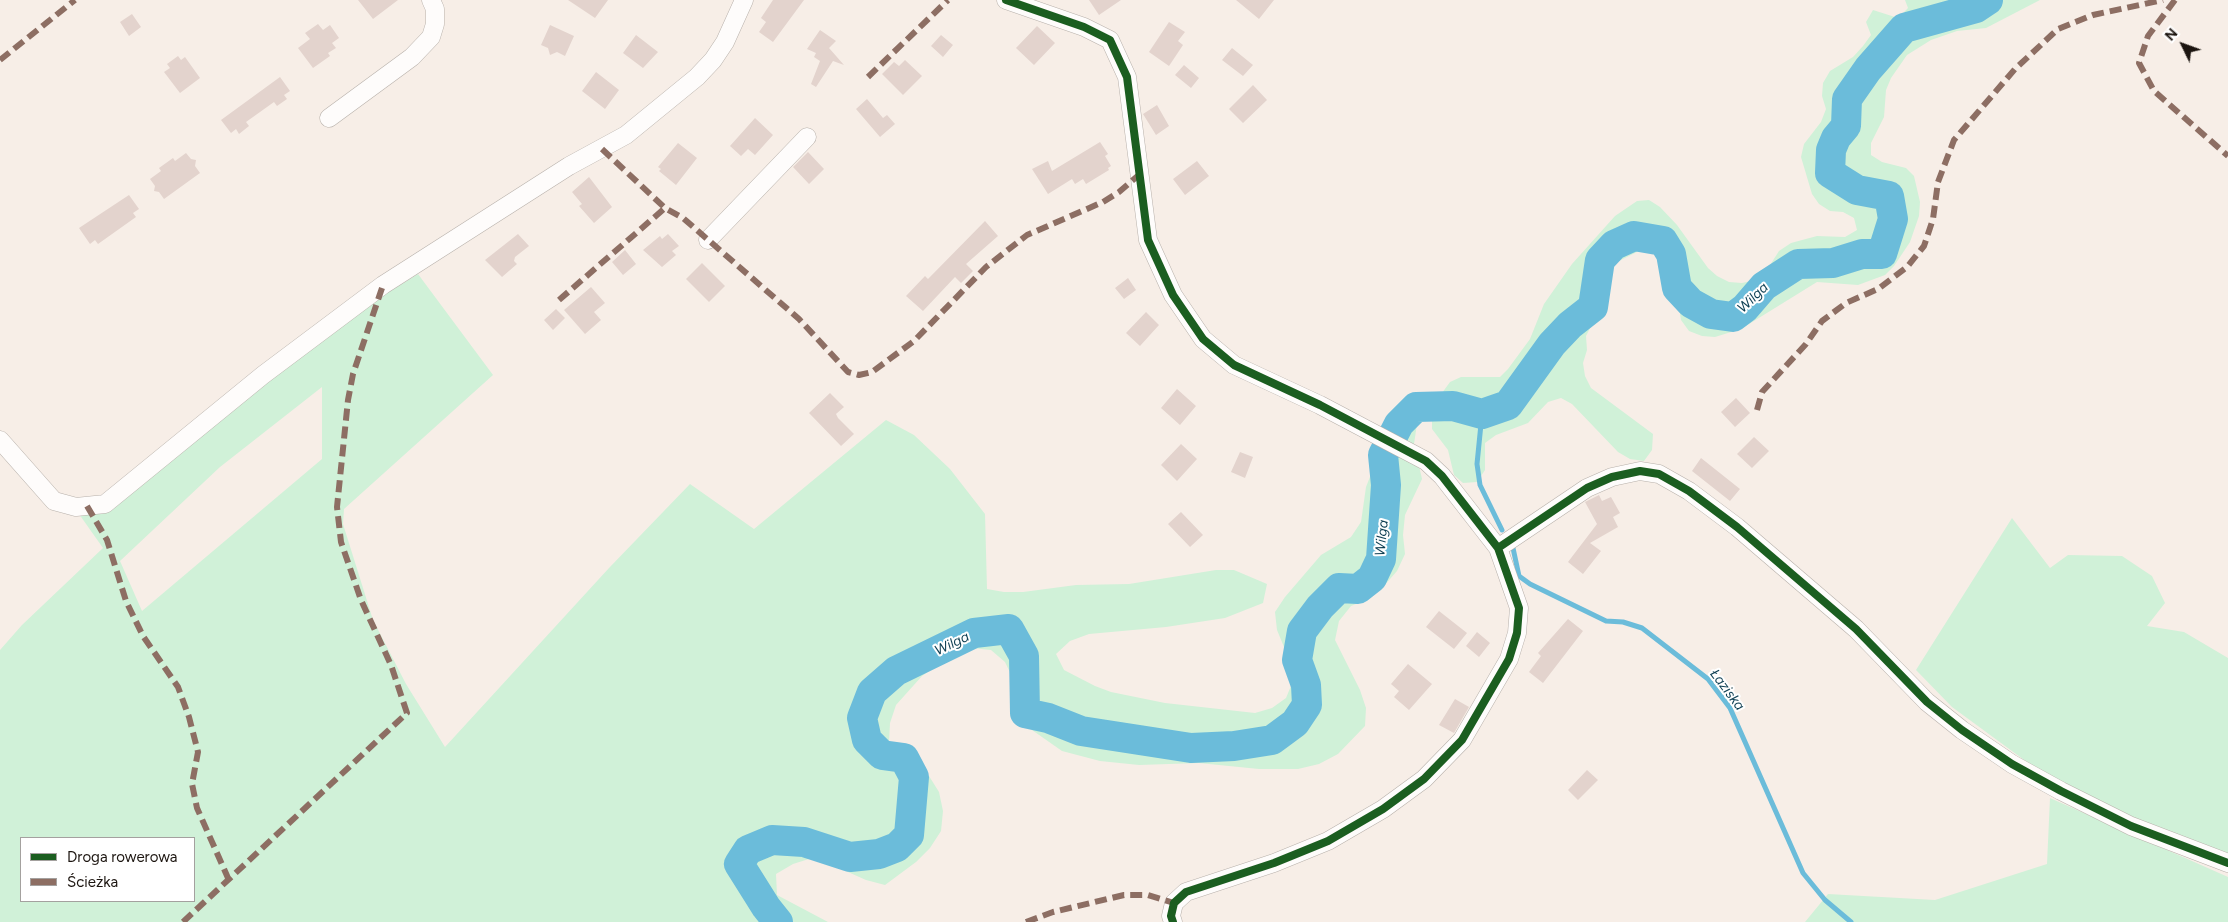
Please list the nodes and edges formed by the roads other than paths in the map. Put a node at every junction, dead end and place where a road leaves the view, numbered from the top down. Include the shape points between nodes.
1 (431, 0) edge
2 (744, 0) edge
3 (1006, 0) edge
4 (330, 118) dead end
5 (807, 137) dead end
6 (708, 240) dead end
7 (0, 440) edge
8 (1498, 548) junction
9 (2228, 863) edge
10 (1172, 922) edge

1 - 4 street via 435,9 431,37 412,57
2 - 7 street via 714,60 697,78 633,129 383,285 263,375 106,504 76,507 54,501
3 - 8 street via 1084,27 1110,40 1126,77 1148,240 1173,295 1204,339 1234,365 1320,405 1426,461 1442,476
5 - 6 street
8 - 9 street via 1587,488 1612,477 1640,471 1659,474 1689,491 1737,527 1856,629 1927,702 1962,730 2012,764 2131,826
8 - 10 street via 1519,608 1517,633 1509,659 1462,740 1424,779 1383,809 1328,841 1186,892 1174,903

